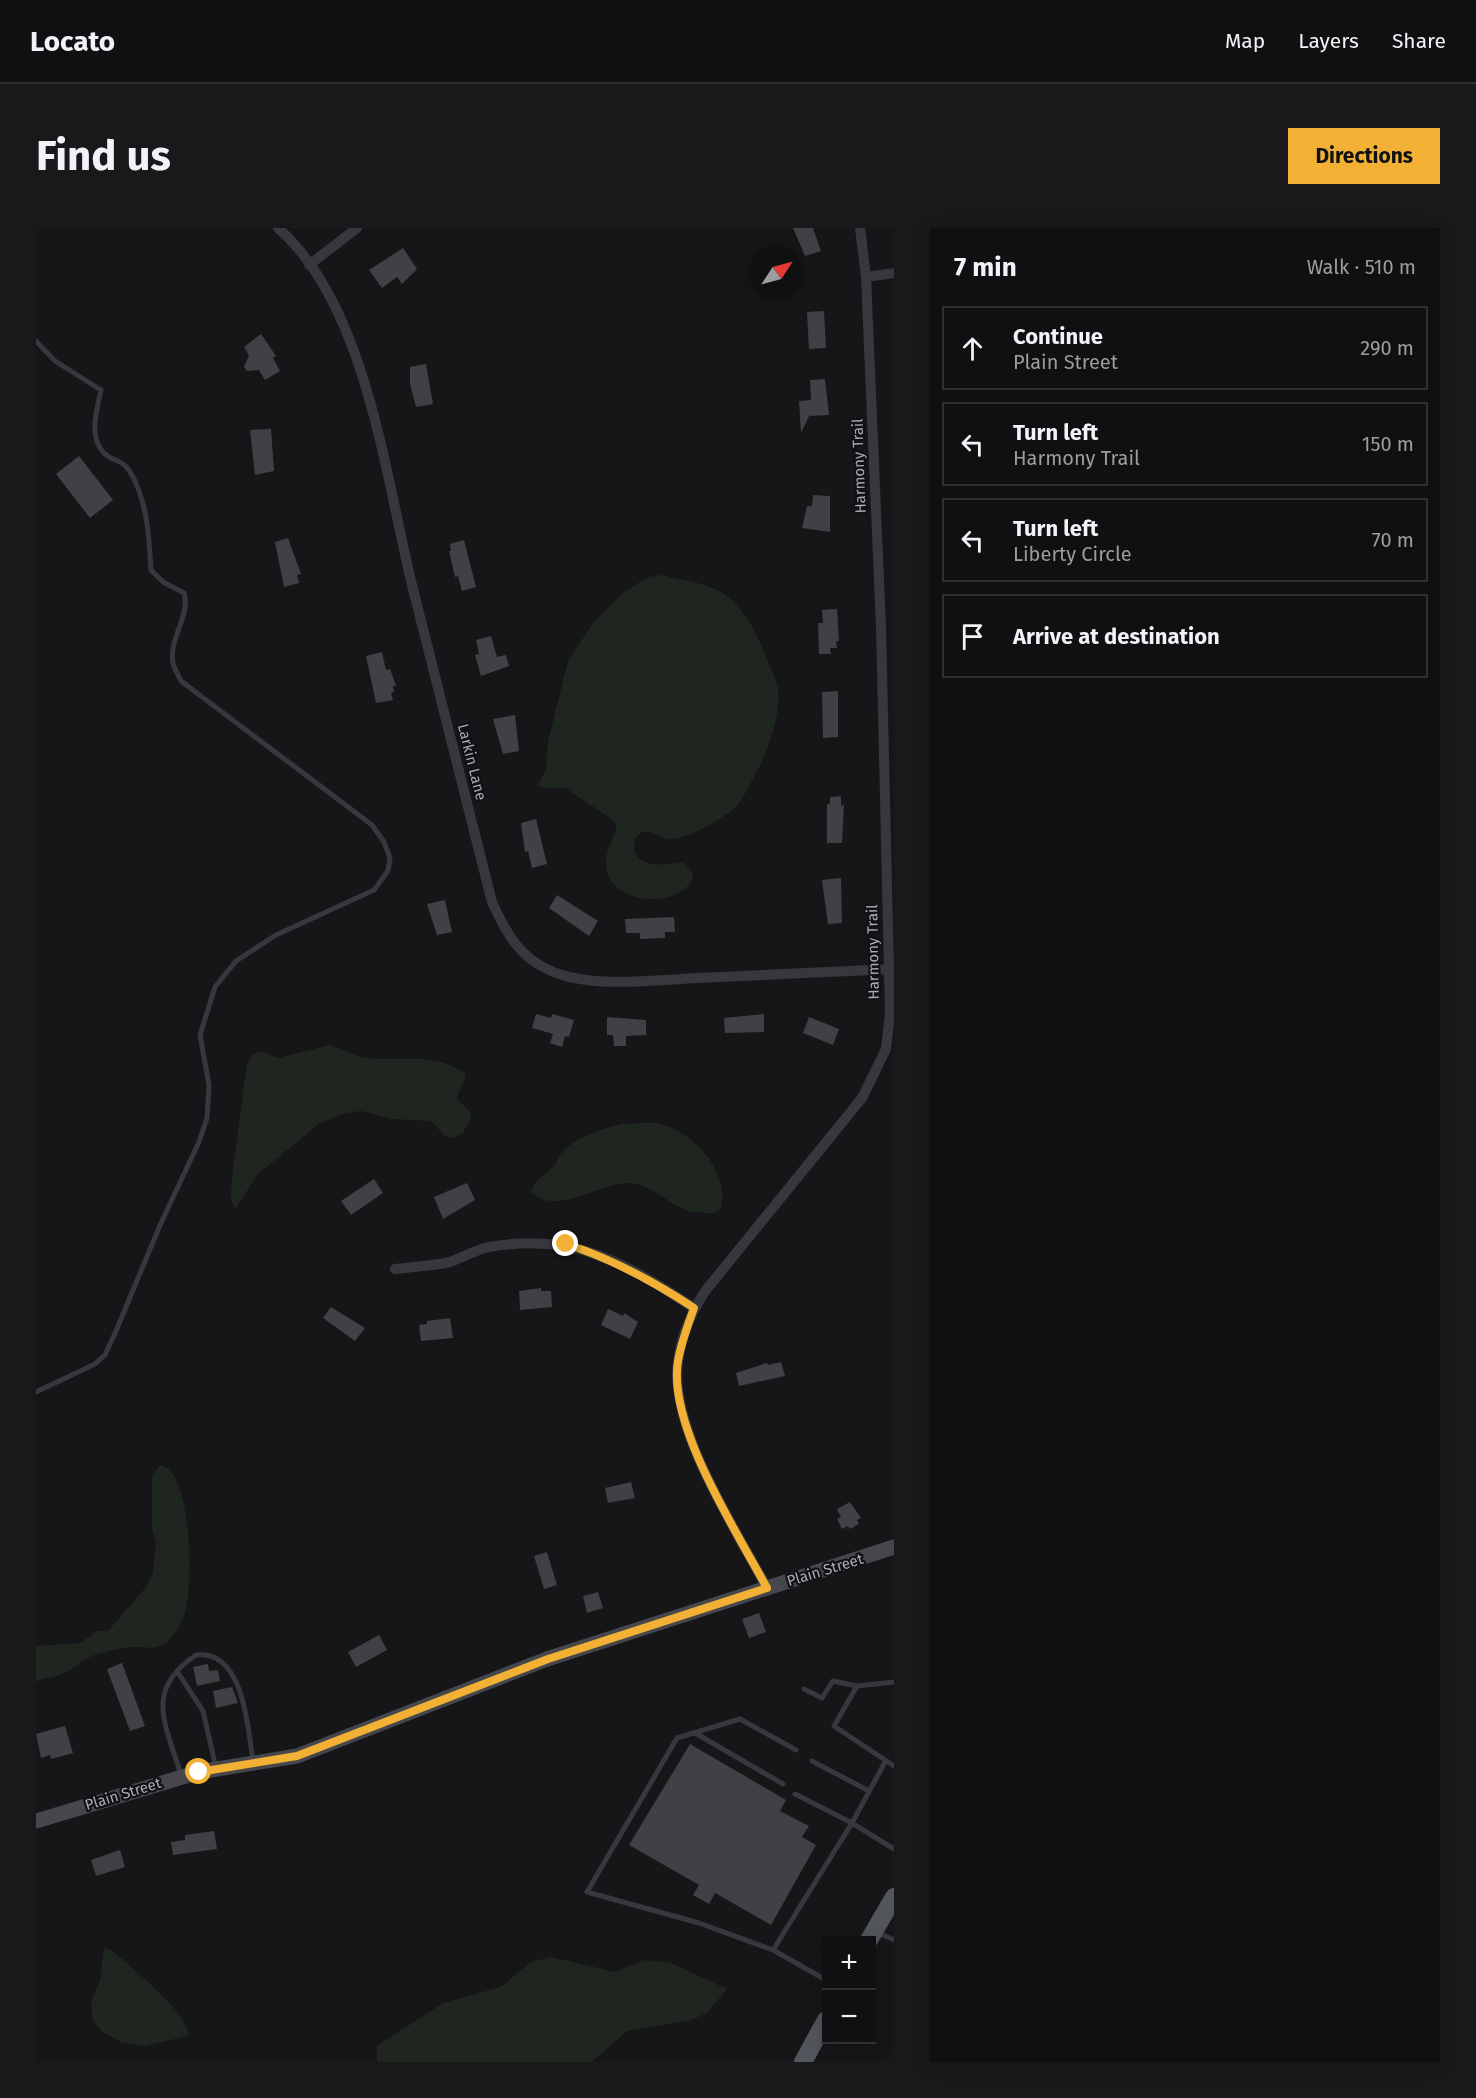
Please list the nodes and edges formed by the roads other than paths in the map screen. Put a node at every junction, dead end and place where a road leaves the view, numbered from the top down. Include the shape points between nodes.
1 (278, 228) edge
2 (357, 228) edge
3 (860, 228) edge
4 (309, 265) junction
5 (894, 273) edge
6 (866, 277) junction
7 (36, 341) edge
8 (891, 970) edge
9 (395, 1269) dead end
10 (694, 1308) junction
11 (36, 1392) edge
12 (894, 1547) edge
13 (767, 1588) junction
14 (177, 1671) junction
15 (894, 1682) edge
16 (857, 1686) junction
17 (804, 1689) dead end
18 (695, 1732) junction
19 (796, 1750) dead end
20 (812, 1761) dead end
21 (885, 1762) junction
22 (253, 1764) junction
23 (894, 1766) edge
24 (216, 1769) junction
25 (181, 1777) junction
26 (783, 1784) dead end
27 (869, 1791) junction
28 (795, 1794) dead end
29 (36, 1821) edge
30 (852, 1823) junction
31 (894, 1849) edge
32 (894, 1897) edge
33 (872, 1936) edge
34 (876, 1937) edge
35 (894, 1940) edge
36 (773, 1950) junction
37 (822, 1978) edge
38 (822, 2027) edge
39 (803, 2062) edge

1 - 4 street, Larkin Lane
2 - 4 street
3 - 6 street, Harmony Trail
4 - 8 street, Larkin Lane via 338,311 352,345 373,416 492,902 513,942 530,960 549,971 575,978 629,981
5 - 6 street
6 - 8 street, Harmony Trail
7 - 11 lane via 55,361 101,390 95,437 104,453 124,463 135,480 147,517 151,570 186,598 175,637 173,664 182,681 372,825 390,858 388,871 374,890 276,935 236,961 215,987 200,1035 208,1085 207,1118 116,1331 105,1355 95,1364
8 - 10 street, Harmony Trail via 886,1049 862,1098
9 - 10 street via 447,1262 485,1248 522,1242 566,1244 598,1254 650,1279
10 - 13 street, Harmony Trail via 678,1362 681,1410 714,1490
12 - 13 street, Plain Street
13 - 22 street, Plain Street via 548,1659 297,1756
14 - 22 lane via 203,1654 227,1666 240,1690
14 - 24 lane via 203,1711
14 - 25 lane via 168,1682 161,1706
15 - 16 lane
16 - 17 lane via 832,1681 822,1698
16 - 21 lane via 834,1726
18 - 19 lane via 740,1719
18 - 26 lane
18 - 36 lane via 677,1738 587,1892 699,1923
20 - 27 lane
21 - 23 lane
21 - 27 lane
22 - 24 street, Plain Street
24 - 25 street, Plain Street
25 - 29 street, Plain Street
27 - 30 lane
28 - 30 lane
30 - 31 lane
30 - 36 lane
32 - 33 main road
34 - 35 lane
36 - 37 lane
38 - 39 main road

